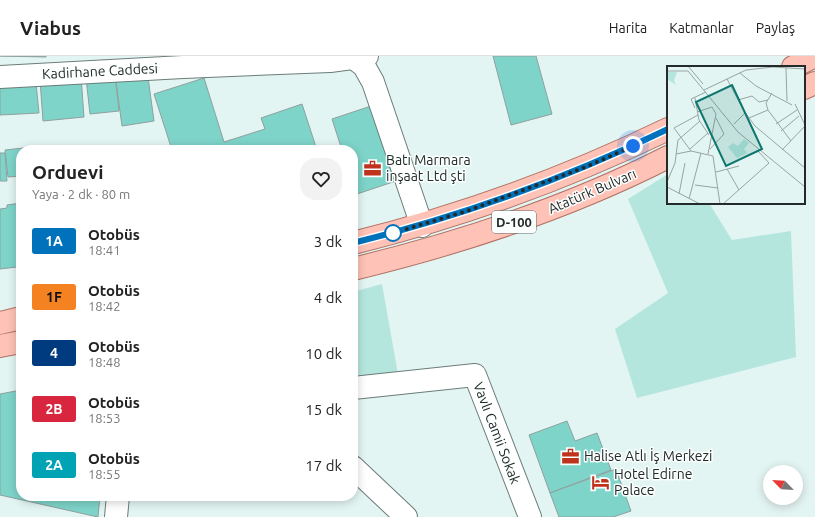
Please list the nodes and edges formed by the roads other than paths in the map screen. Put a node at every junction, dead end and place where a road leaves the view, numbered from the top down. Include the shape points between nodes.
1 (815, 56) edge
2 (361, 57) edge
3 (183, 61) edge
4 (795, 66) edge
5 (0, 77) edge
6 (815, 83) edge
7 (805, 88) edge
8 (667, 129) edge
9 (667, 157) edge
10 (422, 226) junction
11 (358, 242) edge
12 (358, 268) edge
13 (16, 319) edge
14 (0, 323) edge
15 (16, 343) edge
16 (0, 346) edge
17 (358, 387) edge
18 (358, 472) edge
19 (118, 501) edge
20 (116, 517) edge
21 (406, 517) edge
22 (530, 517) edge

1 - 4 main road
2 - 3 street, Kadirhane Caddesi via 330,61
2 - 10 street via 373,82
3 - 5 street, Kadirhane Caddesi
6 - 7 main road
8 - 10 main road, Atatürk Bulvarı / D-100 via 588,166
9 - 12 main road, Atatürk Bulvarı / D-100 via 526,218 458,241
10 - 11 main road, Atatürk Bulvarı / D-100
13 - 14 main road
15 - 16 main road
17 - 22 street, Vavlı Camii Sokak via 475,374
18 - 21 street
19 - 20 street

